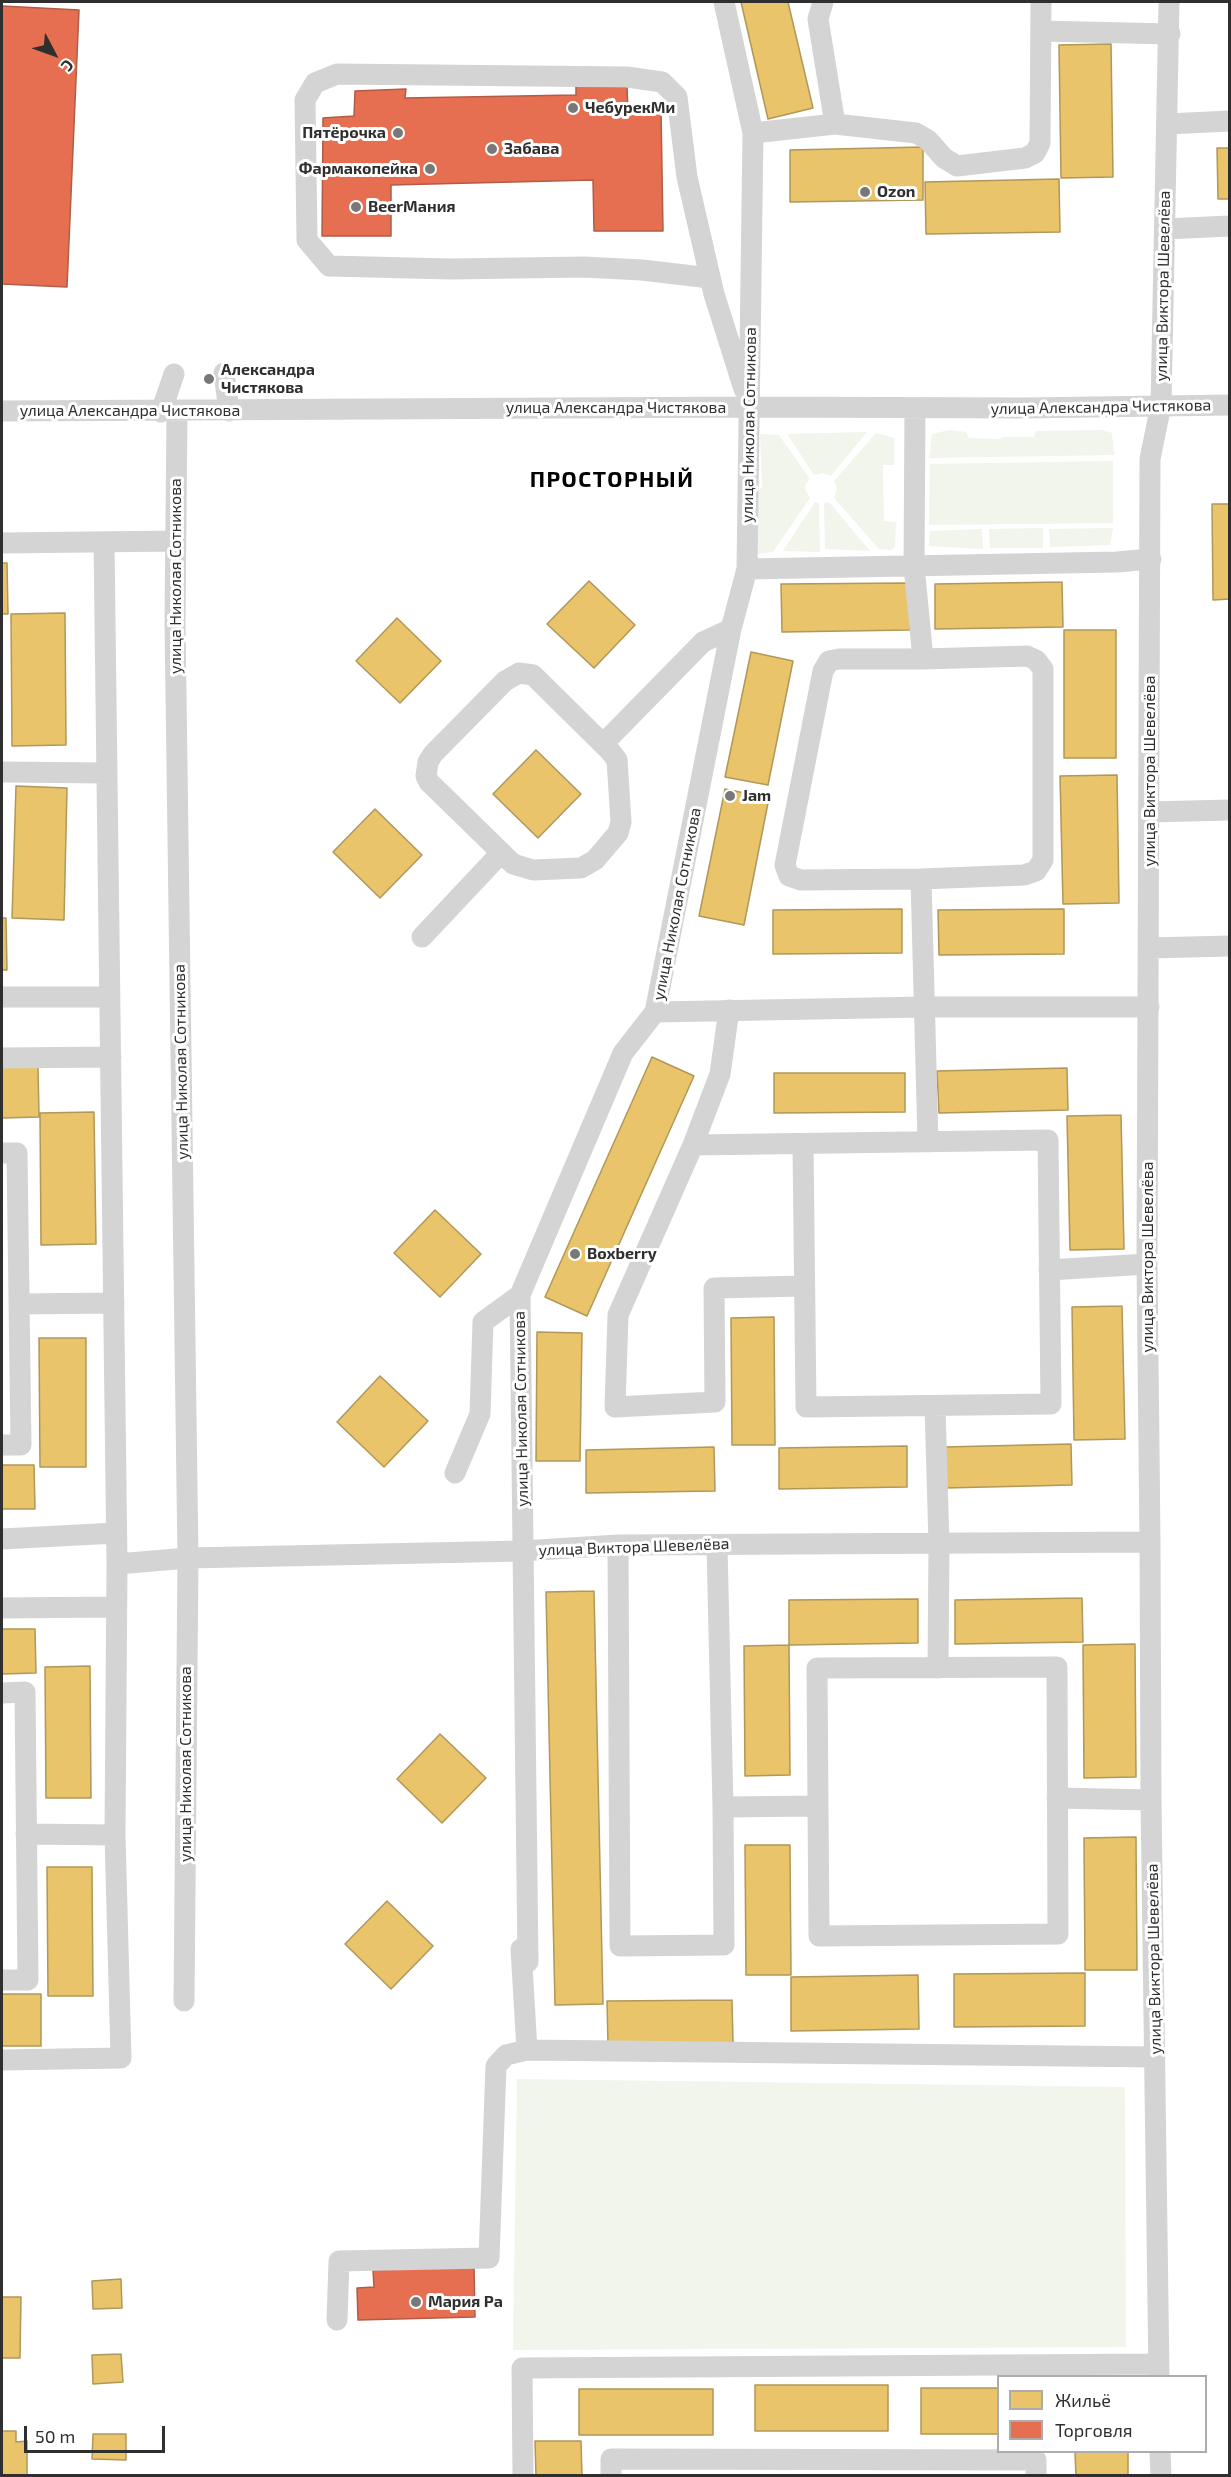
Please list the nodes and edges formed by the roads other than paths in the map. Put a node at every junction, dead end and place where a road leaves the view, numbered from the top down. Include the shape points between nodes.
1 (724, 2) edge
2 (823, 2) edge
3 (1041, 2) edge
4 (1170, 2) edge
5 (1041, 31) junction
6 (1170, 33) junction
7 (1230, 121) edge
8 (835, 124) junction
9 (1167, 124) junction
10 (753, 133) junction
11 (1230, 226) edge
12 (1165, 229) junction
13 (710, 278) junction
14 (224, 373) dead end
15 (174, 374) dead end
16 (1161, 405) junction
17 (1230, 405) edge
18 (750, 407) junction
19 (915, 408) junction
20 (2, 411) edge
21 (229, 411) junction
22 (169, 412) junction
23 (176, 541) junction
24 (104, 542) junction
25 (2, 543) edge
26 (1151, 559) junction
27 (914, 566) junction
28 (747, 568) junction
29 (731, 629) junction
30 (922, 659) junction
31 (603, 744) junction
32 (2, 772) edge
33 (107, 773) junction
34 (1230, 810) edge
35 (1149, 812) junction
36 (501, 853) junction
37 (921, 879) junction
38 (422, 937) dead end
39 (1230, 946) edge
40 (1149, 948) junction
41 (2, 997) edge
42 (110, 997) junction
43 (924, 1007) junction
44 (1149, 1007) junction
45 (729, 1010) junction
46 (655, 1012) junction
47 (111, 1057) junction
48 (2, 1058) edge
49 (928, 1142) junction
50 (803, 1144) junction
51 (693, 1145) junction
52 (2, 1153) edge
53 (1147, 1264) junction
54 (1049, 1270) junction
55 (804, 1286) junction
56 (520, 1295) junction
57 (114, 1303) junction
58 (19, 1304) junction
59 (935, 1406) junction
60 (2, 1445) edge
61 (455, 1473) dead end
62 (116, 1533) junction
63 (2, 1539) edge
64 (1150, 1542) junction
65 (939, 1544) junction
66 (618, 1545) junction
67 (717, 1545) junction
68 (522, 1551) junction
69 (188, 1558) junction
70 (117, 1564) junction
71 (116, 1606) junction
72 (2, 1608) edge
73 (938, 1668) junction
74 (2, 1693) edge
75 (1057, 1798) junction
76 (1151, 1800) junction
77 (818, 1806) junction
78 (723, 1807) junction
79 (528, 1810) junction
80 (26, 1834) junction
81 (115, 1835) junction
82 (528, 1962) dead end
83 (2, 1980) edge
84 (184, 2001) dead end
85 (527, 2050) junction
86 (1155, 2057) junction
87 (2, 2060) edge
88 (337, 2320) dead end
89 (1159, 2370) edge
90 (1160, 2453) edge
91 (523, 2475) edge
92 (611, 2475) edge
93 (1036, 2475) edge
94 (1161, 2475) edge

1 - 10 street, улица Николая Сотникова
2 - 8 street via 818,19
3 - 5 street
4 - 6 street, улица Виктора Шевелёва
5 - 6 street
5 - 8 street via 1040,143 1035,153 1025,159 957,166 928,140 915,134
6 - 9 street, улица Виктора Шевелёва
7 - 9 street
8 - 10 street
9 - 12 street, улица Виктора Шевелёва
10 - 18 street, улица Николая Сотникова
11 - 12 street
12 - 16 street, улица Виктора Шевелёва
13 - 13 street via 687,177 676,97 662,82 627,77 337,74 315,83 305,100 308,240 329,266 584,267
13 - 18 street
14 - 21 street
15 - 22 street, улица Николая Сотникова
16 - 17 street, улица Александра Чистякова
16 - 19 street, улица Александра Чистякова
16 - 26 street, улица Виктора Шевелёва via 1150,459
18 - 19 street, улица Александра Чистякова
18 - 21 street, улица Александра Чистякова
18 - 28 street, улица Николая Сотникова
19 - 27 street
20 - 22 street, улица Александра Чистякова
21 - 22 street, улица Александра Чистякова
22 - 23 street, улица Николая Сотникова
23 - 24 street
23 - 69 street, улица Николая Сотникова
24 - 25 street
24 - 33 street
26 - 27 street
26 - 35 street, улица Виктора Шевелёва
27 - 28 street
27 - 30 street
28 - 29 street, улица Николая Сотникова
29 - 31 street via 703,642
29 - 46 street, улица Николая Сотникова
30 - 37 street via 1027,656 1043,669 1042,860 1036,871 1024,875
30 - 37 street via 829,661 823,671 785,864 789,876 801,880
31 - 36 street via 618,764 620,827 613,841 595,860 575,869 526,869
31 - 36 street via 533,675 519,673 505,681 433,754 426,769 429,782
32 - 33 street
33 - 42 street
34 - 35 street
35 - 40 street, улица Виктора Шевелёва
36 - 38 street
37 - 43 street
39 - 40 street
40 - 44 street, улица Виктора Шевелёва
41 - 42 street
42 - 47 street
43 - 44 street
43 - 45 street
43 - 49 street
44 - 53 street, улица Виктора Шевелёва
45 - 46 street
45 - 51 street via 720,1074
46 - 56 street, улица Николая Сотникова via 623,1053
47 - 48 street
47 - 57 street
49 - 50 street
49 - 54 street via 1048,1140
50 - 51 street
50 - 55 street
51 - 55 street via 618,1315 615,1407 715,1402 714,1288
52 - 58 street via 17,1153
53 - 54 street
53 - 64 street, улица Виктора Шевелёва
54 - 59 street via 1051,1404
55 - 59 street via 806,1407
56 - 61 street via 483,1322 480,1414
56 - 68 street, улица Николая Сотникова
57 - 58 street
57 - 62 street
58 - 60 street via 21,1445
59 - 65 street
62 - 63 street
62 - 70 street
64 - 65 street, улица Виктора Шевелёва
64 - 76 street, улица Виктора Шевелёва
65 - 67 street, улица Виктора Шевелёва
65 - 73 street
66 - 67 street, улица Виктора Шевелёва
66 - 68 street, улица Виктора Шевелёва
66 - 78 street via 620,1946 724,1945
67 - 78 street
68 - 69 street, улица Виктора Шевелёва
68 - 79 street, улица Николая Сотникова
69 - 70 street, улица Виктора Шевелёва
69 - 84 street, улица Николая Сотникова
70 - 71 street
71 - 72 street
71 - 81 street
73 - 75 street via 1057,1667
73 - 77 street via 817,1668
74 - 80 street via 25,1692
75 - 76 street
75 - 77 street via 1058,1934 819,1936
76 - 86 street, улица Виктора Шевелёва
77 - 78 street
79 - 82 street, улица Николая Сотникова
79 - 85 street via 515,1846
80 - 81 street
80 - 83 street via 28,1980
81 - 87 street via 122,2058
85 - 86 street
85 - 88 street via 506,2055 496,2066 489,2258 339,2261
86 - 89 street, улица Виктора Шевелёва
89 - 91 street via 522,2368
90 - 94 street
92 - 93 street via 611,2459 1036,2460

